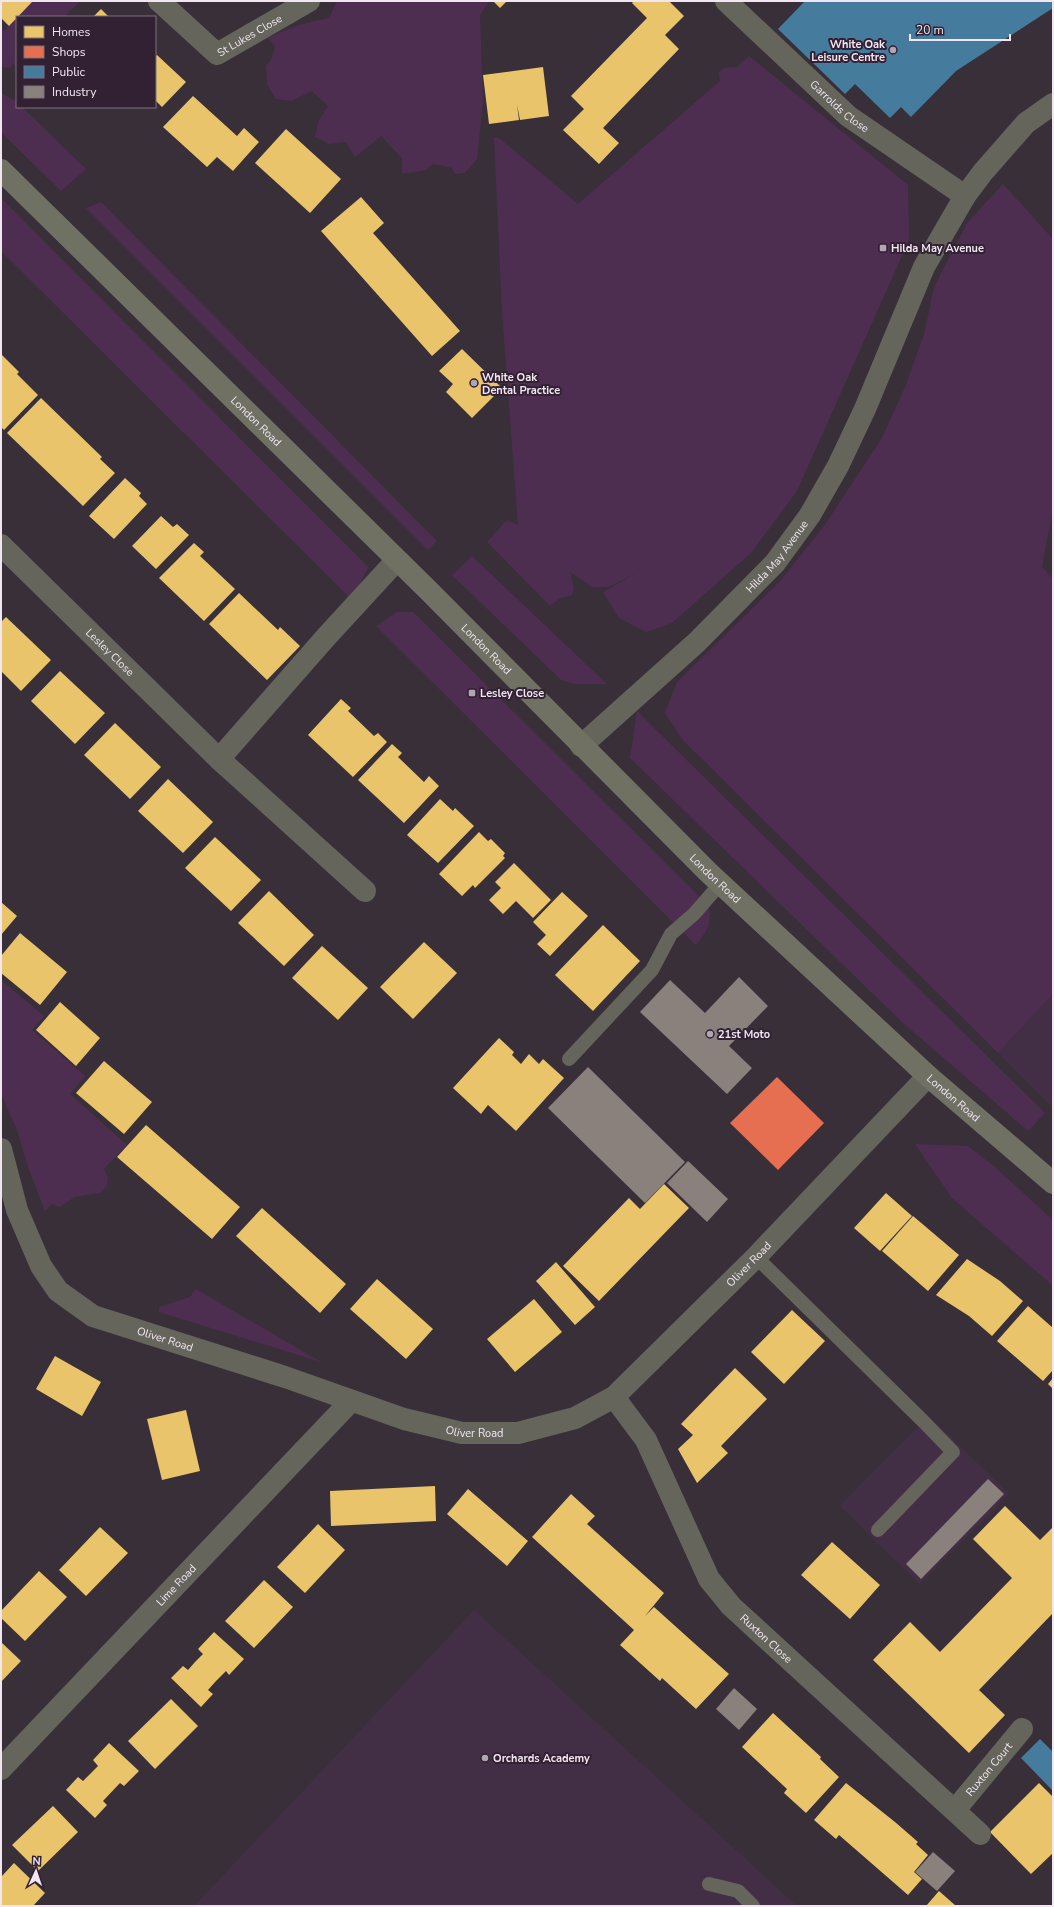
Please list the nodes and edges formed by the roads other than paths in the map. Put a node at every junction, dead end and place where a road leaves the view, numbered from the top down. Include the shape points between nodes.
1 (159, 1) edge
2 (309, 1) edge
3 (726, 1) edge
4 (1053, 104) edge
5 (1, 170) edge
6 (965, 196) junction
7 (1, 545) edge
8 (396, 561) junction
9 (581, 746) junction
10 (219, 759) junction
11 (721, 883) junction
12 (365, 891) dead end
13 (569, 1059) dead end
14 (928, 1076) junction
15 (1, 1149) edge
16 (1053, 1183) edge
17 (9, 1212) edge
18 (756, 1257) junction
19 (614, 1397) junction
20 (351, 1401) junction
21 (878, 1530) dead end
22 (1022, 1729) dead end
23 (1, 1769) edge
24 (955, 1810) junction
25 (980, 1834) dead end
26 (709, 1884) dead end
27 (753, 1906) edge

1 - 2 street, St Lukes Close via 217,54
3 - 6 street, Garrolds Close via 848,116
4 - 6 street, Hilda May Avenue via 1026,123
5 - 8 main road, London Road
6 - 9 street, Hilda May Avenue via 924,267 865,409 838,466 810,515 775,563 708,631
7 - 10 street, Lesley Close
8 - 9 main road, London Road via 429,591
8 - 10 street
9 - 11 main road, London Road
10 - 12 street, Lesley Close
11 - 13 lane via 694,914 670,934 652,970
11 - 14 main road, London Road
14 - 16 main road, London Road
14 - 18 street, Oliver Road
15 - 17 street, Oliver Road
17 - 20 street, Oliver Road via 58,1291 93,1316 285,1377
18 - 19 street, Oliver Road
18 - 21 lane via 953,1452
19 - 20 street, Oliver Road via 575,1418 518,1433 462,1433 404,1419
19 - 24 street, Ruxton Close via 646,1440 709,1579 731,1606
20 - 23 street, Lime Road
22 - 24 street, Ruxton Court
24 - 25 street, Ruxton Close
26 - 27 lane via 738,1891

